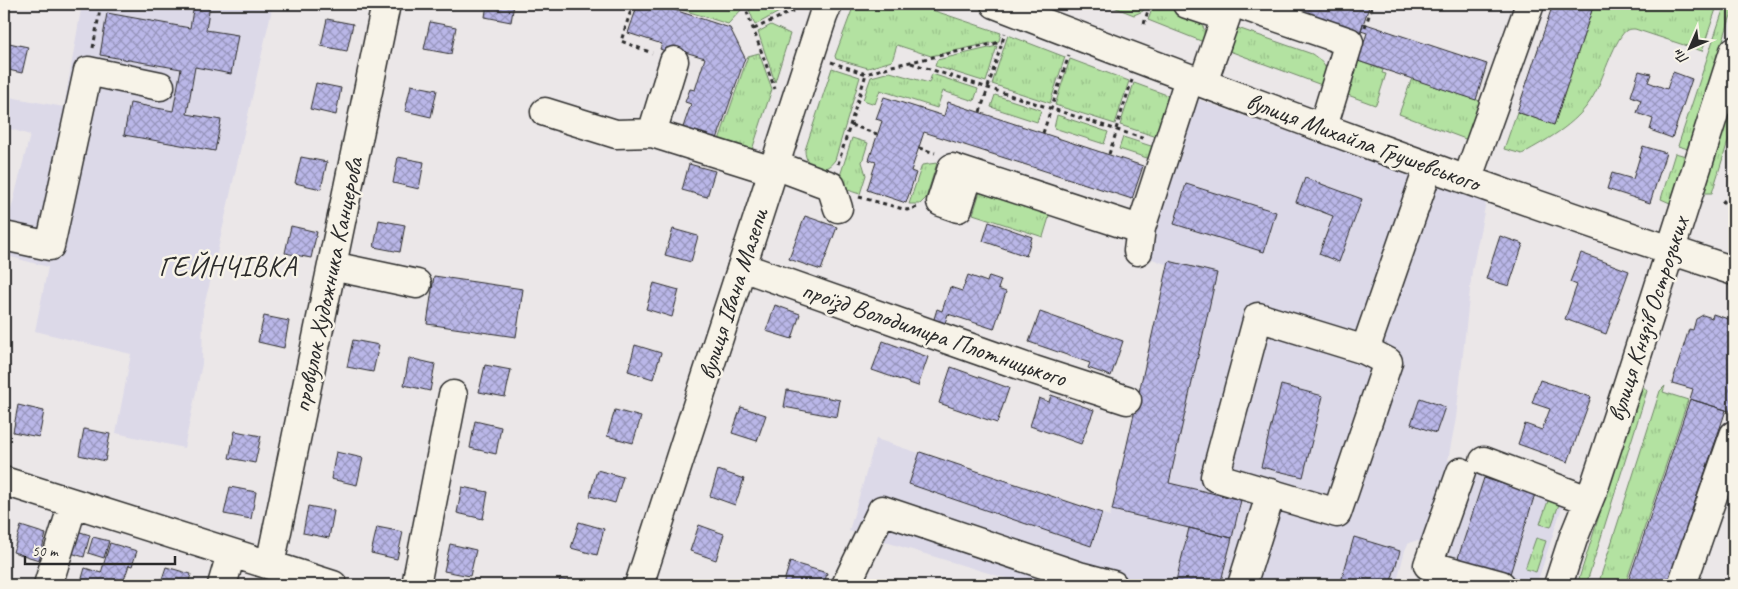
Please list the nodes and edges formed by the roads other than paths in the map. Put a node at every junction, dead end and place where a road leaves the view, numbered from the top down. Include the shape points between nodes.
1 (386, 4) edge
2 (828, 4) edge
3 (995, 4) edge
4 (1036, 4) edge
5 (1186, 4) edge
6 (1530, 4) edge
7 (1233, 8) edge
8 (1734, 51) edge
9 (674, 61) road end
10 (1198, 75) junction
11 (160, 86) dead end
12 (545, 112) dead end
13 (1327, 114) junction
14 (652, 133) junction
15 (1429, 166) junction
16 (1472, 166) junction
17 (774, 168) junction
18 (834, 195) road end
19 (941, 202) road end
20 (4, 236) edge
21 (1673, 245) junction
22 (1734, 258) edge
23 (332, 266) junction
24 (742, 267) junction
25 (1734, 271) edge
26 (416, 284) dead end
27 (1364, 350) junction
28 (453, 395) dead end
29 (1127, 400) dead end
30 (1734, 435) edge
31 (4, 481) edge
32 (1271, 493) junction
33 (1588, 500) junction
34 (73, 504) junction
35 (231, 554) junction
36 (270, 565) junction
37 (1425, 575) edge
38 (48, 585) edge
39 (222, 585) edge
40 (333, 585) edge
41 (416, 585) edge
42 (639, 585) edge
43 (846, 585) edge
44 (1113, 585) edge
45 (1242, 585) edge
46 (1501, 585) edge
47 (1558, 585) edge
48 (1682, 585) edge

1 - 23 main road, провулок Художника Канцерова
2 - 17 main road, вулиця Івана Мазепи
3 - 10 main road, вулиця Михайла Грушевського
4 - 10 main road, вулиця Михайла Грушевського
5 - 7 main road
6 - 16 main road
7 - 10 main road
7 - 13 main road via 1349,42
8 - 21 main road, вулиця Князів Острозьких
9 - 14 main road
10 - 13 main road, вулиця Михайла Грушевського
10 - 15 main road, вулиця Михайла Грушевського
10 - 19 main road via 1139,239 1136,228 952,168
11 - 20 main road via 88,71 50,246
12 - 14 main road via 616,134
13 - 16 main road, вулиця Михайла Грушевського
14 - 17 main road
15 - 21 main road, вулиця Михайла Грушевського
15 - 27 main road
16 - 21 main road, вулиця Михайла Грушевського
17 - 18 main road
17 - 24 main road, вулиця Івана Мазепи
21 - 22 main road, вулиця Михайла Грушевського
21 - 25 main road, вулиця Михайла Грушевського
21 - 33 main road, вулиця Князів Острозьких
23 - 26 main road
23 - 36 main road, провулок Художника Канцерова
24 - 29 main road, проїзд Володимира Плотницького
24 - 42 main road, вулиця Івана Мазепи
27 - 32 main road via 1388,362 1337,513
27 - 32 main road via 1258,317 1216,477
28 - 41 main road
30 - 48 main road
31 - 34 main road
32 - 45 main road
33 - 37 main road via 1472,467
33 - 47 main road, вулиця Князів Острозьких
34 - 35 main road
34 - 38 main road
35 - 36 main road
35 - 39 main road
36 - 40 main road
37 - 46 main road
43 - 44 main road via 882,510

